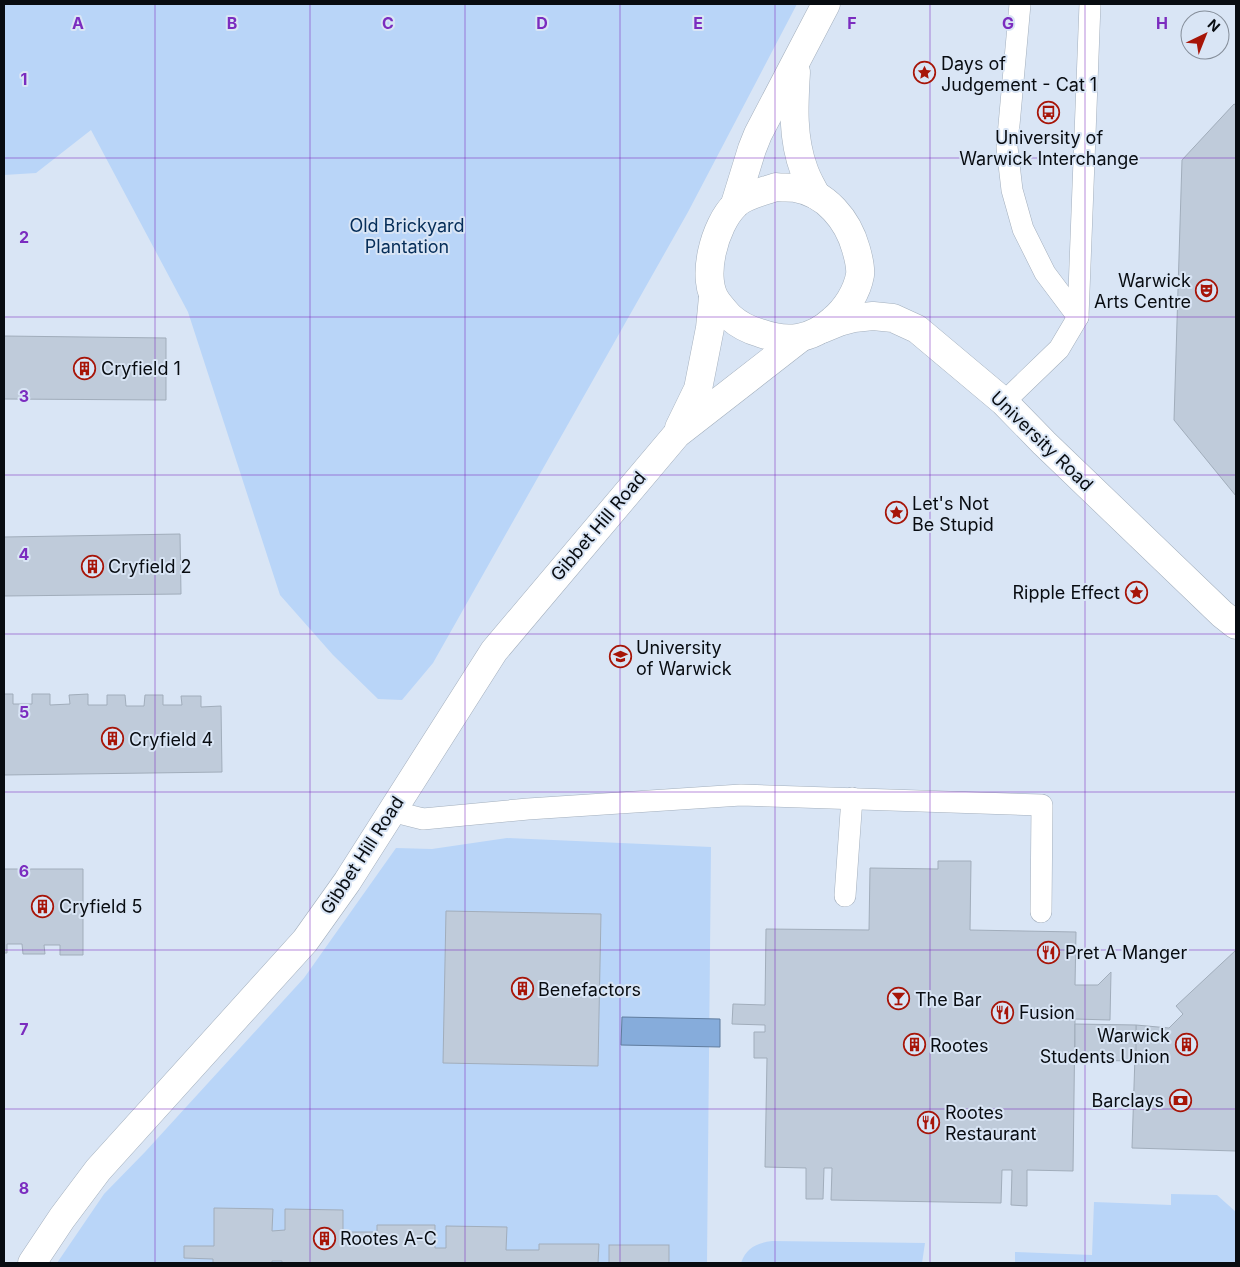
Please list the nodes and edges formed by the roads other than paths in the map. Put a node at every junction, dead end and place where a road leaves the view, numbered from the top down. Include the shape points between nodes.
1 (826, 4) edge
2 (1020, 4) edge
3 (1090, 4) edge
4 (796, 63) junction
5 (816, 195) junction
6 (735, 204) junction
7 (713, 297) junction
8 (1078, 317) junction
9 (811, 334) junction
10 (1004, 402) junction
11 (676, 434) junction
12 (1236, 625) edge
13 (852, 798) junction
14 (391, 811) junction
15 (845, 896) dead end
16 (1041, 912) dead end
17 (32, 1263) edge

1 - 4 street
2 - 8 lane via 1008,147 1012,190 1023,229 1045,273
3 - 8 lane
4 - 5 street via 793,112 797,144 804,171
4 - 6 street via 755,141
5 - 6 street via 796,188 776,187
5 - 9 street via 844,220 853,238 860,273 855,290 842,312
6 - 7 street via 721,225 713,247 709,272
7 - 9 street via 730,317 748,329 776,339
7 - 11 street, Gibbet Hill Road via 698,389
8 - 10 lane via 1059,349
9 - 10 street, University Road via 854,318 893,318 917,329
9 - 11 street, Gibbet Hill Road
10 - 12 street, University Road
11 - 14 street, Gibbet Hill Road via 494,651
13 - 14 lane via 741,795 423,818
13 - 15 lane
13 - 16 lane via 1042,804
14 - 17 street, Gibbet Hill Road via 305,941 98,1170

